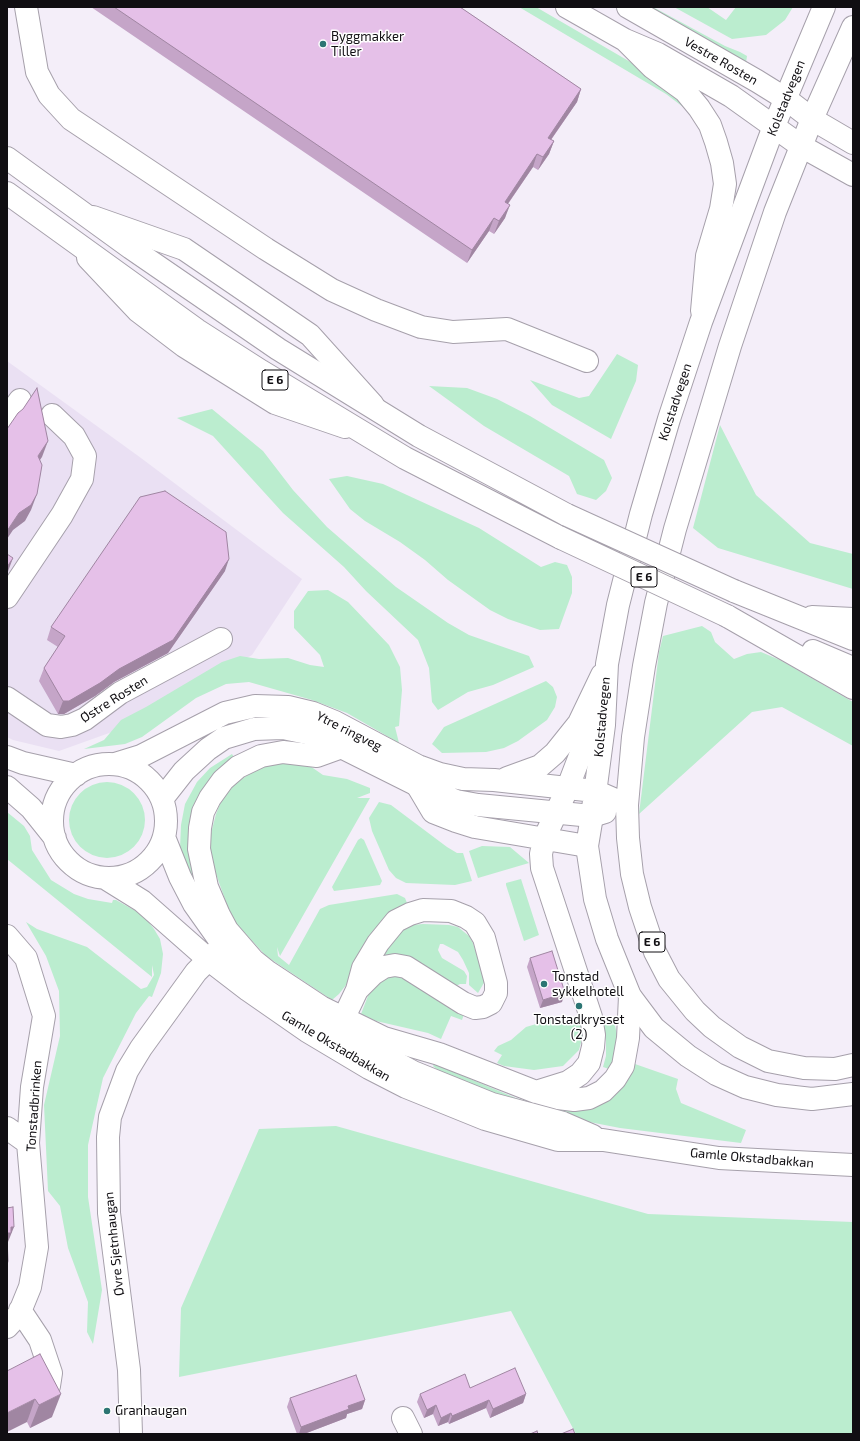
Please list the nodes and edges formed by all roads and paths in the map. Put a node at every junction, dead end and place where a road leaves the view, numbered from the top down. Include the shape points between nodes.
1 (26, 7) edge
2 (567, 7) edge
3 (628, 7) edge
4 (824, 7) edge
5 (853, 27) edge
6 (625, 40) junction
7 (786, 99) junction
8 (812, 119) junction
9 (774, 126) junction
10 (853, 144) edge
11 (801, 146) junction
12 (7, 158) edge
13 (853, 175) edge
14 (7, 192) edge
15 (83, 213) junction
16 (701, 322) junction
17 (587, 361) dead end
18 (20, 400) dead end
19 (379, 412) junction
20 (52, 415) dead end
21 (7, 418) edge
22 (7, 597) edge
23 (727, 616) junction
24 (795, 616) junction
25 (853, 619) edge
26 (221, 638) dead end
27 (853, 639) edge
28 (607, 664) junction
29 (853, 668) edge
30 (853, 688) edge
31 (7, 698) edge
32 (342, 747) junction
33 (7, 757) edge
34 (115, 764) junction
35 (76, 775) junction
36 (494, 780) junction
37 (417, 785) junction
38 (7, 786) edge
39 (568, 787) junction
40 (595, 791) junction
41 (162, 799) junction
42 (628, 805) junction
43 (555, 812) junction
44 (592, 816) junction
45 (164, 837) junction
46 (55, 838) junction
47 (544, 839) junction
48 (587, 846) junction
49 (105, 878) junction
50 (7, 936) edge
51 (220, 945) junction
52 (357, 990) junction
53 (630, 996) junction
54 (336, 1031) junction
55 (384, 1038) junction
56 (853, 1065) edge
57 (413, 1072) junction
58 (536, 1092) junction
59 (853, 1094) edge
60 (7, 1128) edge
61 (603, 1140) junction
62 (28, 1142) junction
63 (853, 1165) edge
64 (20, 1310) junction
65 (7, 1327) edge
66 (48, 1386) edge
67 (131, 1434) edge

1 - 17 main road via 37,72 49,96 71,119 266,249 332,290 421,328 453,332 507,328
2 - 6 main road, Vestre Rosten
3 - 7 main road, Vestre Rosten
4 - 7 main road, Kolstadvegen
5 - 8 main road
6 - 9 main road, Vestre Rosten via 658,54 737,100
6 - 16 main road, Vestre Rosten via 652,67 685,91 699,108 710,125 720,156 725,184 721,210 706,256
7 - 8 main road, Vestre Rosten
7 - 9 main road, Kolstadvegen
8 - 10 main road, Vestre Rosten
8 - 11 main road
9 - 11 main road, Vestre Rosten
9 - 16 main road, Kolstadvegen
11 - 13 main road, Vestre Rosten
11 - 42 main road via 775,212 730,346 675,529 656,603 644,666 633,737
12 - 15 main road, E 6
14 - 23 main road, E 6, bridge via 197,330 365,435 561,538
15 - 19 main road, E 6 via 215,307
15 - 19 main road via 184,249 310,335
16 - 28 main road, Kolstadvegen via 641,514 618,604
18 - 21 main road
19 - 24 main road, E 6, bridge via 419,436 567,514 734,591
20 - 22 main road via 74,436 85,456 82,479 62,516
23 - 29 main road, E 6
23 - 30 main road, E 6
24 - 25 main road, E 6
24 - 27 main road, E 6
26 - 31 main road, Østre Rosten via 120,693 85,719 72,725 47,725
28 - 36 main road, Ytre ringveg via 579,723 556,753 540,766 516,776
28 - 39 main road via 591,727
28 - 40 main road, Kolstadvegen via 604,726
32 - 37 main road, Ytre ringveg
32 - 41 main road, Ytre ringveg via 306,733 283,728 254,729 224,738 208,749 184,771
32 - 51 main road via 317,756 283,752 261,756 238,767 223,780 210,798 203,812 199,849 207,887 218,915
33 - 35 main road
34 - 35 main road via 101,764
34 - 36 main road, Ytre ringveg via 141,756 225,713 255,706 288,707 313,712 418,766 440,774 463,779
34 - 41 main road via 143,775
35 - 46 main road via 63,787 55,803 52,820
36 - 39 main road, Ytre ringveg
37 - 43 main road, Ytre ringveg via 456,801
37 - 47 main road via 433,812 444,817 475,827
38 - 46 main road via 31,808
39 - 40 main road, Ytre ringveg
39 - 43 main road
40 - 42 main road, Ytre ringveg
40 - 44 main road, Kolstadvegen
41 - 45 main road via 166,817
42 - 44 main road, Ytre ringveg
42 - 56 main road, E 6 via 632,874 640,907 655,952 670,979 695,1011 740,1047 768,1061 804,1068 835,1069
43 - 44 main road, Ytre ringveg
43 - 47 main road
44 - 48 main road, Kolstadvegen
45 - 49 main road via 156,854 142,868 124,876
45 - 51 main road, Gamle Okstadbakkan via 194,904
46 - 49 main road via 62,853 73,866 88,874
47 - 48 main road
47 - 58 main road via 542,868 591,1017 594,1035 589,1063 580,1074 568,1082
48 - 53 main road, Kolstadvegen via 595,899 607,939
49 - 51 main road, Gamle Okstadbakkan
50 - 62 main road, Tonstadbrinken via 26,958 44,1016 32,1087
51 - 54 main road via 254,960 298,992
51 - 54 main road, Gamle Okstadbakkan via 282,1015
51 - 67 main road, Øvre Sjetnhaugan via 191,977 141,1048 127,1071 110,1117 109,1213 129,1370
52 - 52 main road via 373,974 384,967 395,965 406,967 475,1008 491,1003 496,993 496,983 484,938 475,923 451,911 423,910 396,921 362,968
52 - 54 main road
53 - 58 main road via 628,1038 623,1066 604,1091 589,1098 574,1100
53 - 59 main road via 654,1028 688,1056 716,1074 745,1087 777,1095 812,1099
54 - 55 main road
54 - 57 main road, Gamle Okstadbakkan
54 - 61 main road, Gamle Okstadbakkan via 369,1068 406,1087 485,1118 558,1140
55 - 57 main road
55 - 58 main road via 439,1054
57 - 61 main road, Gamle Okstadbakkan via 492,1104 562,1123
60 - 62 main road
61 - 63 main road, Gamle Okstadbakkan via 719,1158
62 - 64 main road, Tonstadbrinken via 37,1247 30,1287
64 - 65 main road, Tonstadbrinken
64 - 66 main road via 40,1340 51,1373

